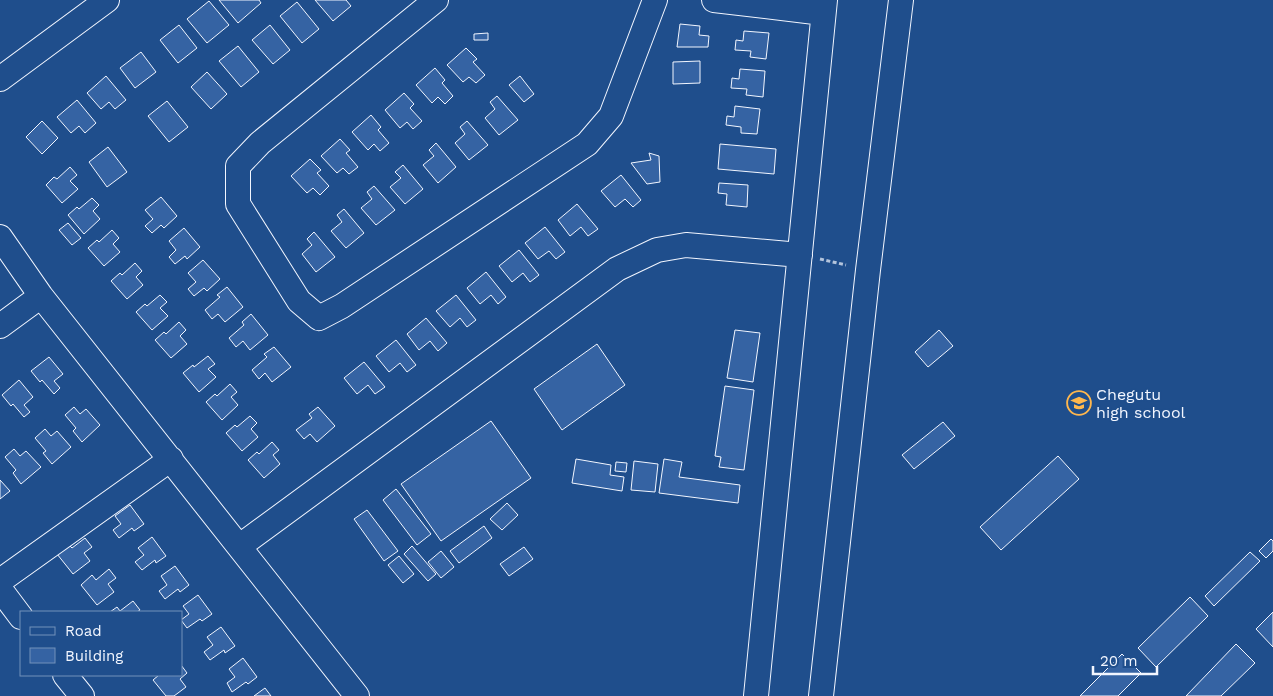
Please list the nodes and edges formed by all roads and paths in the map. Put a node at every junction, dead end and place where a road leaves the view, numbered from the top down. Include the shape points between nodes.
1 (107, 0) edge
2 (436, 0) edge
3 (655, 0) edge
4 (714, 0) edge
5 (901, 0) edge
6 (824, 6) edge
7 (0, 79) edge
8 (0, 237) edge
9 (800, 255) junction
10 (868, 270) junction
11 (42, 296) junction
12 (0, 326) edge
13 (171, 459) junction
14 (240, 546) junction
15 (0, 581) edge
16 (0, 590) edge
17 (20, 616) edge
18 (66, 676) edge
19 (82, 696) edge
20 (357, 696) edge
21 (756, 696) edge
22 (821, 696) edge

1 - 7 street
2 - 3 street via 260,143 238,166 238,204 299,301 320,318 587,144 611,116
4 - 6 street
5 - 10 street
6 - 9 street
8 - 11 street
9 - 10 path
9 - 14 street via 686,245 657,250 617,269
9 - 21 street
10 - 22 street
11 - 12 street
11 - 13 street
13 - 14 street
13 - 15 street
14 - 20 street
16 - 17 street
18 - 19 street

